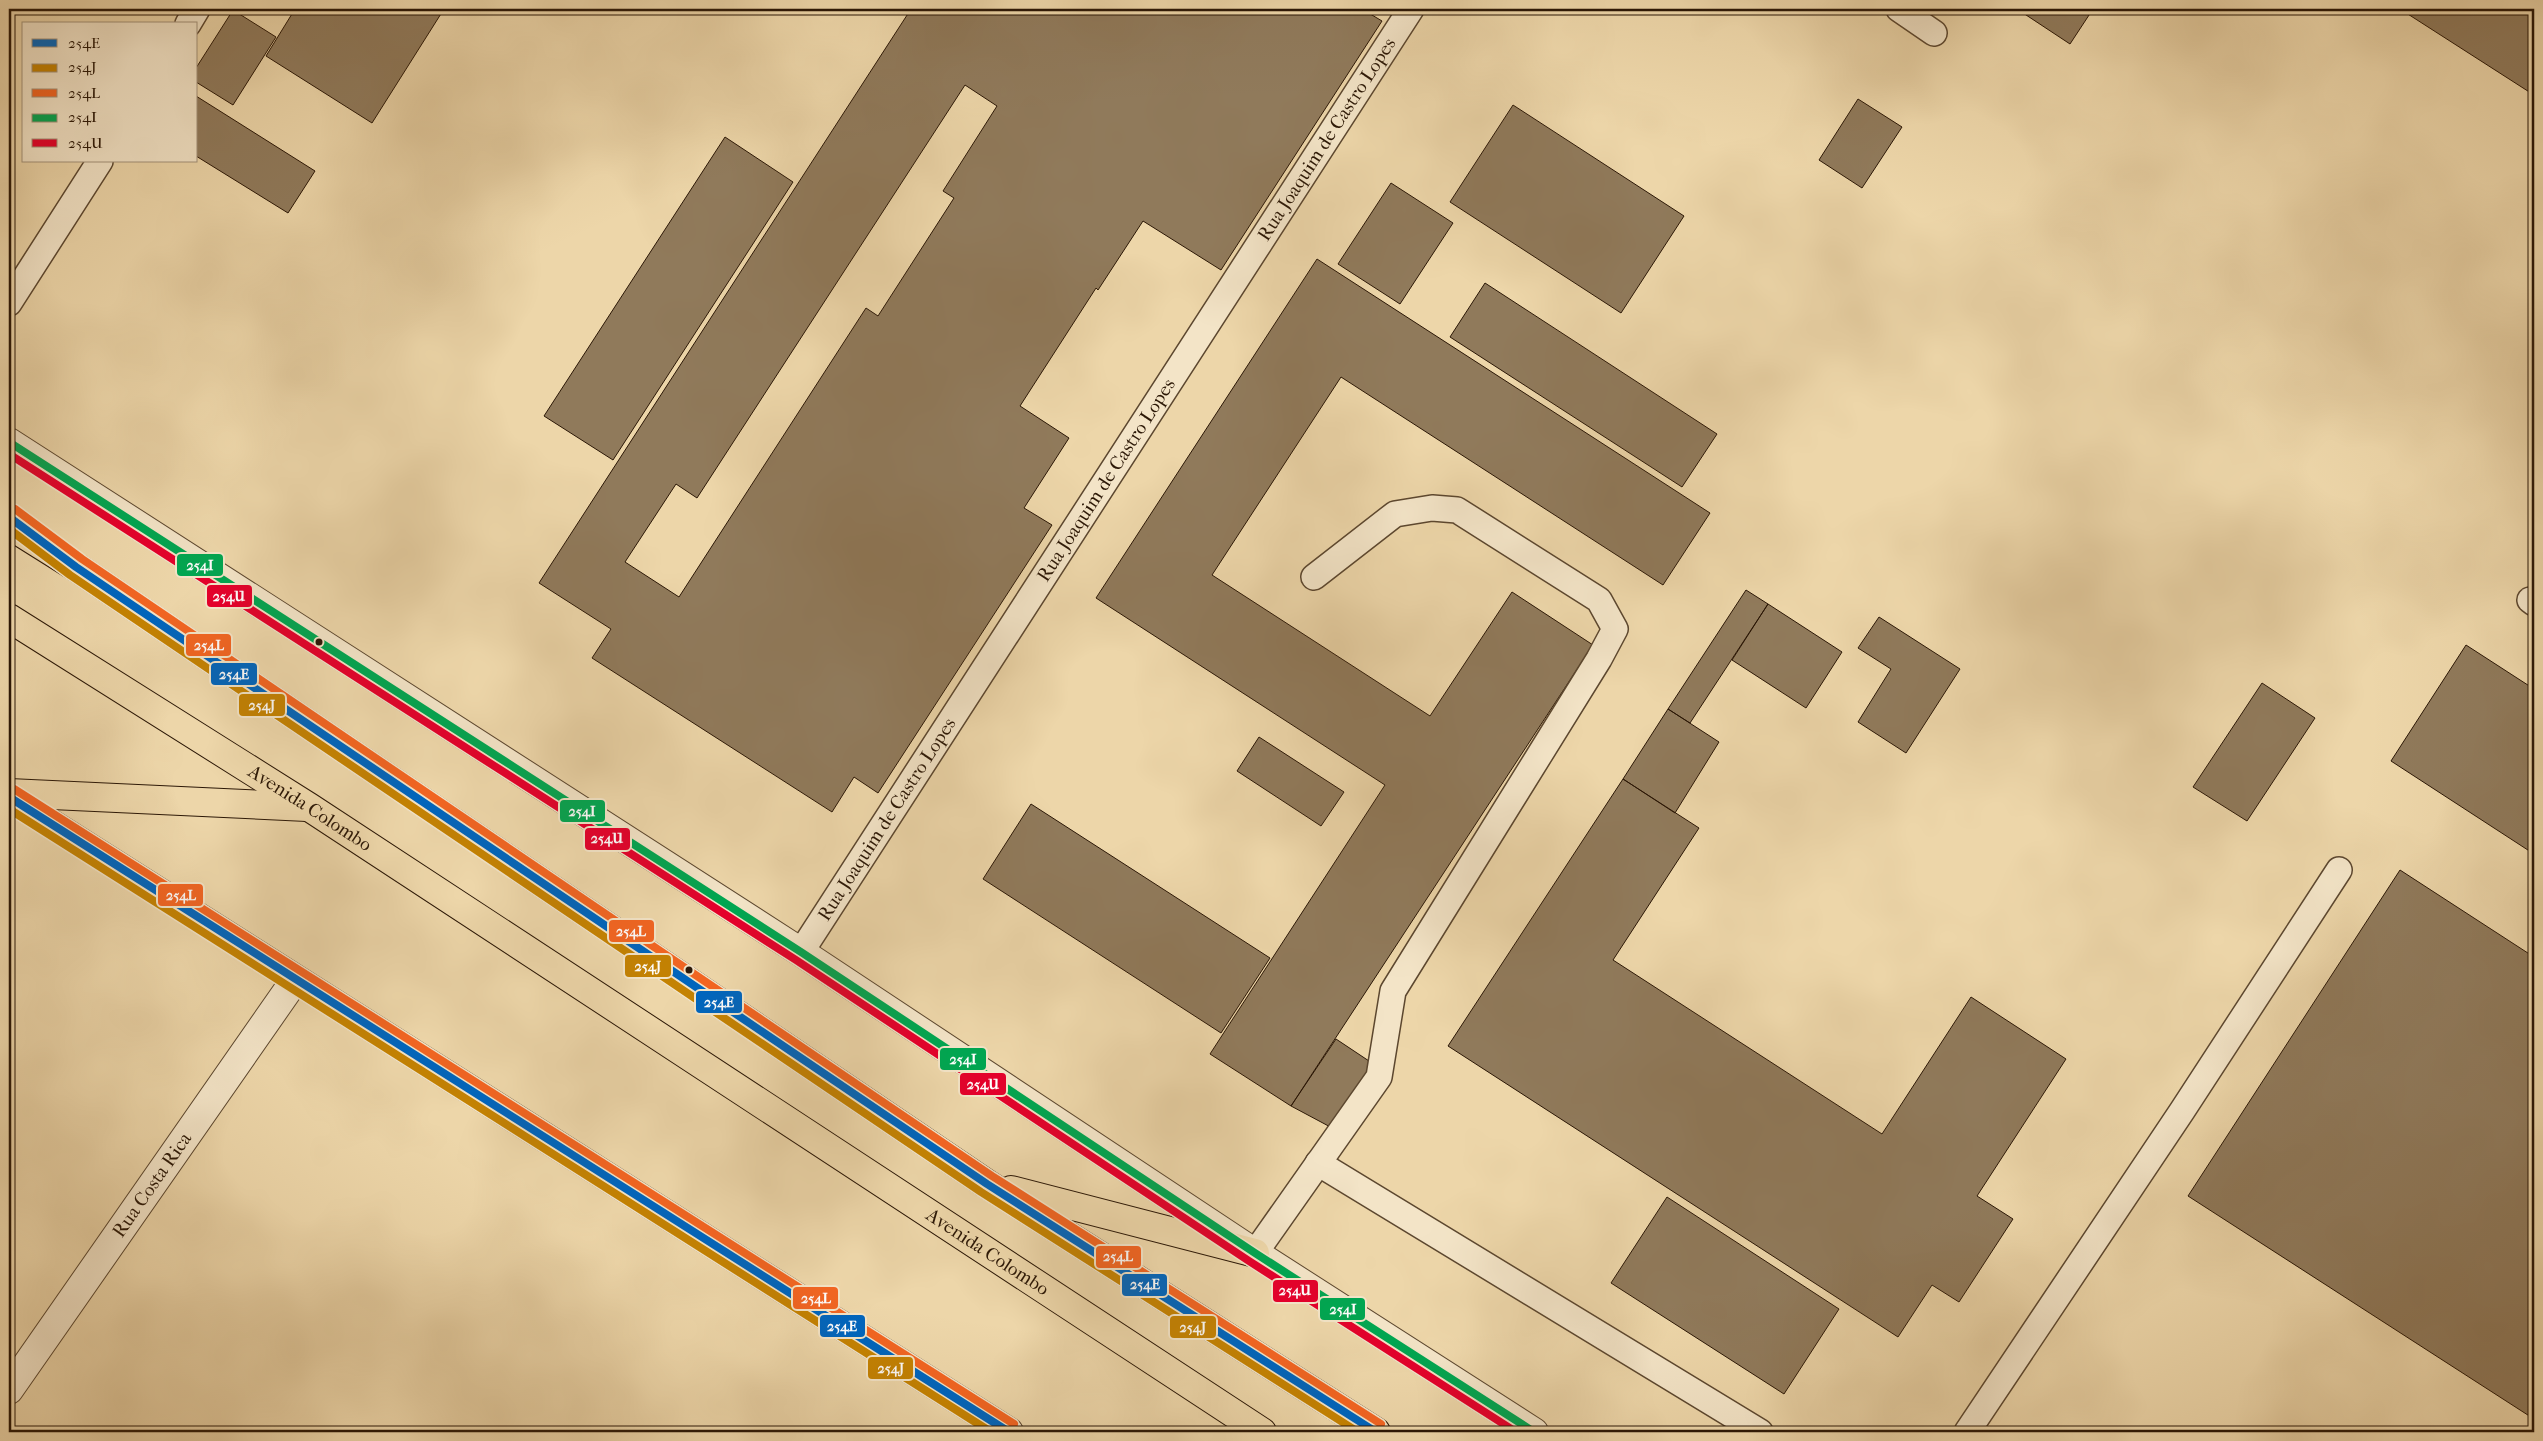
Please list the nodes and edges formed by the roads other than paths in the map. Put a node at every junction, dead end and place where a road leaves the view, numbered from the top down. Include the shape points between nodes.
1 (197, 9) edge
2 (1411, 9) edge
3 (1899, 9) edge
4 (189, 22) edge
5 (1934, 33) dead end
6 (99, 162) edge
7 (9, 303) edge
8 (9, 442) edge
9 (9, 517) edge
10 (9, 525) edge
11 (76, 567) junction
12 (1314, 577) dead end
13 (15, 623) edge
14 (9, 793) edge
15 (9, 797) edge
16 (309, 807) junction
17 (2339, 870) dead end
18 (801, 952) junction
19 (295, 980) junction
20 (1318, 1163) junction
21 (987, 1184) junction
22 (1255, 1252) junction
23 (9, 1390) edge
24 (1009, 1432) edge
25 (1262, 1432) edge
26 (1376, 1432) edge
27 (1534, 1432) edge
28 (1760, 1432) edge
29 (1967, 1432) edge

1 - 4 lane
2 - 18 lane, Rua Joaquim de Castro Lopes
3 - 5 lane
6 - 7 lane
8 - 18 street
9 - 11 main road
10 - 11 main road
11 - 21 main road
12 - 20 lane via 1395,514 1432,508 1458,510 1599,600 1615,628 1594,668 1393,991 1379,1077
13 - 16 main road, Avenida Colombo
14 - 16 main road
15 - 19 street
16 - 25 main road, Avenida Colombo
17 - 29 lane
18 - 22 street
19 - 23 street, Rua Costa Rica
19 - 24 street
20 - 22 lane
20 - 28 lane
21 - 22 main road
21 - 26 main road
22 - 27 street

